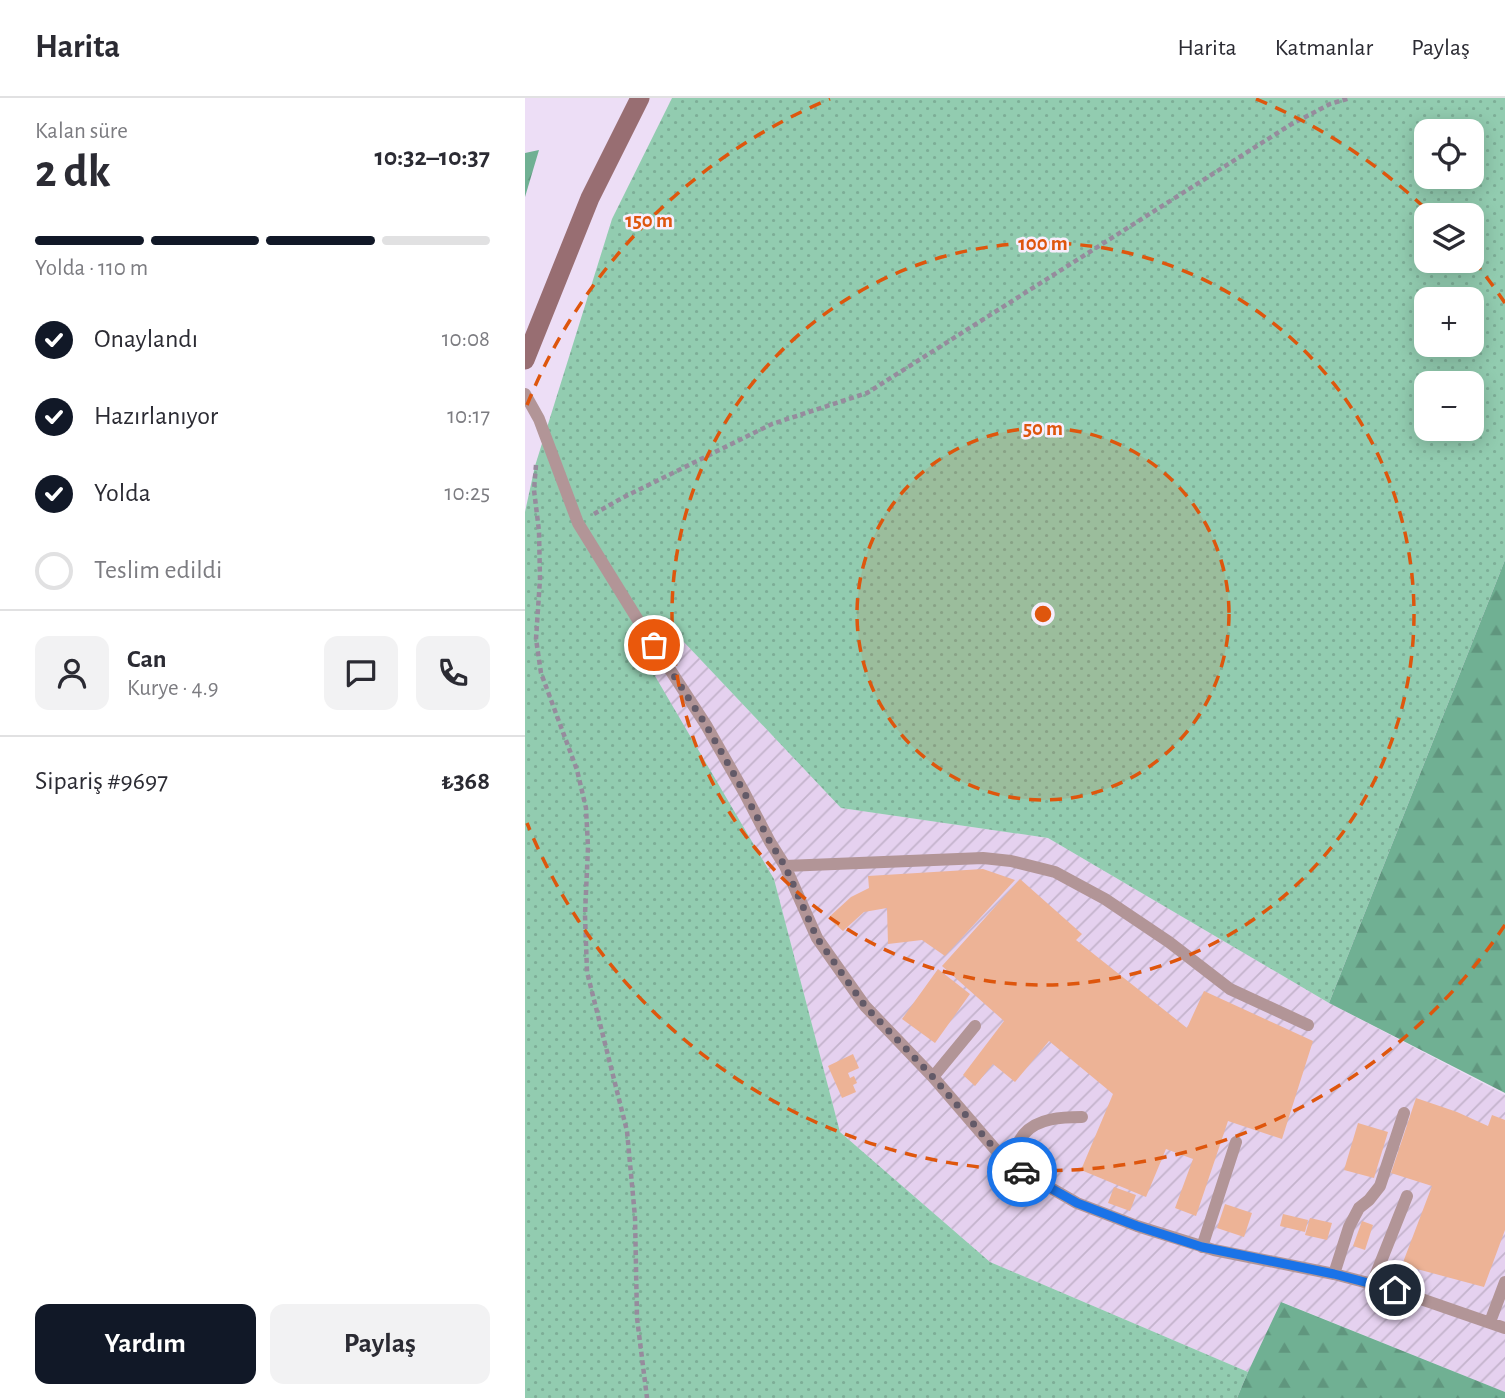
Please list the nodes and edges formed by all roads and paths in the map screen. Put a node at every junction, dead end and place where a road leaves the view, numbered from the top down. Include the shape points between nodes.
1 (640, 98) edge
2 (1350, 98) edge
3 (525, 360) edge
4 (525, 394) edge
5 (539, 419) junction
6 (578, 523) junction
7 (785, 866) junction
8 (1308, 1025) dead end
9 (975, 1026) dead end
10 (933, 1077) junction
11 (1403, 1113) dead end
12 (1082, 1116) dead end
13 (1236, 1142) dead end
14 (1007, 1163) junction
15 (1407, 1196) dead end
16 (1202, 1247) junction
17 (1334, 1274) junction
18 (1505, 1282) edge
19 (1371, 1284) junction
20 (1490, 1322) junction
21 (1505, 1328) edge
22 (647, 1398) edge

1 - 3 main road via 590,198
2 - 6 path via 1290,125 867,393 772,424
4 - 5 lane
5 - 6 lane
5 - 22 path via 534,490 540,579 536,639 541,673 586,808 587,972 627,1131 637,1318
6 - 7 lane via 706,725
7 - 8 lane via 983,858 1055,872 1105,899 1230,989
7 - 10 lane via 817,938 865,1006
9 - 10 lane
10 - 14 lane
11 - 17 lane via 1380,1186 1349,1227
12 - 14 lane via 1035,1125 1025,1132
13 - 16 lane
14 - 16 lane via 1077,1203
15 - 19 lane
16 - 17 lane
17 - 19 lane
18 - 20 lane
19 - 20 lane
20 - 21 lane

